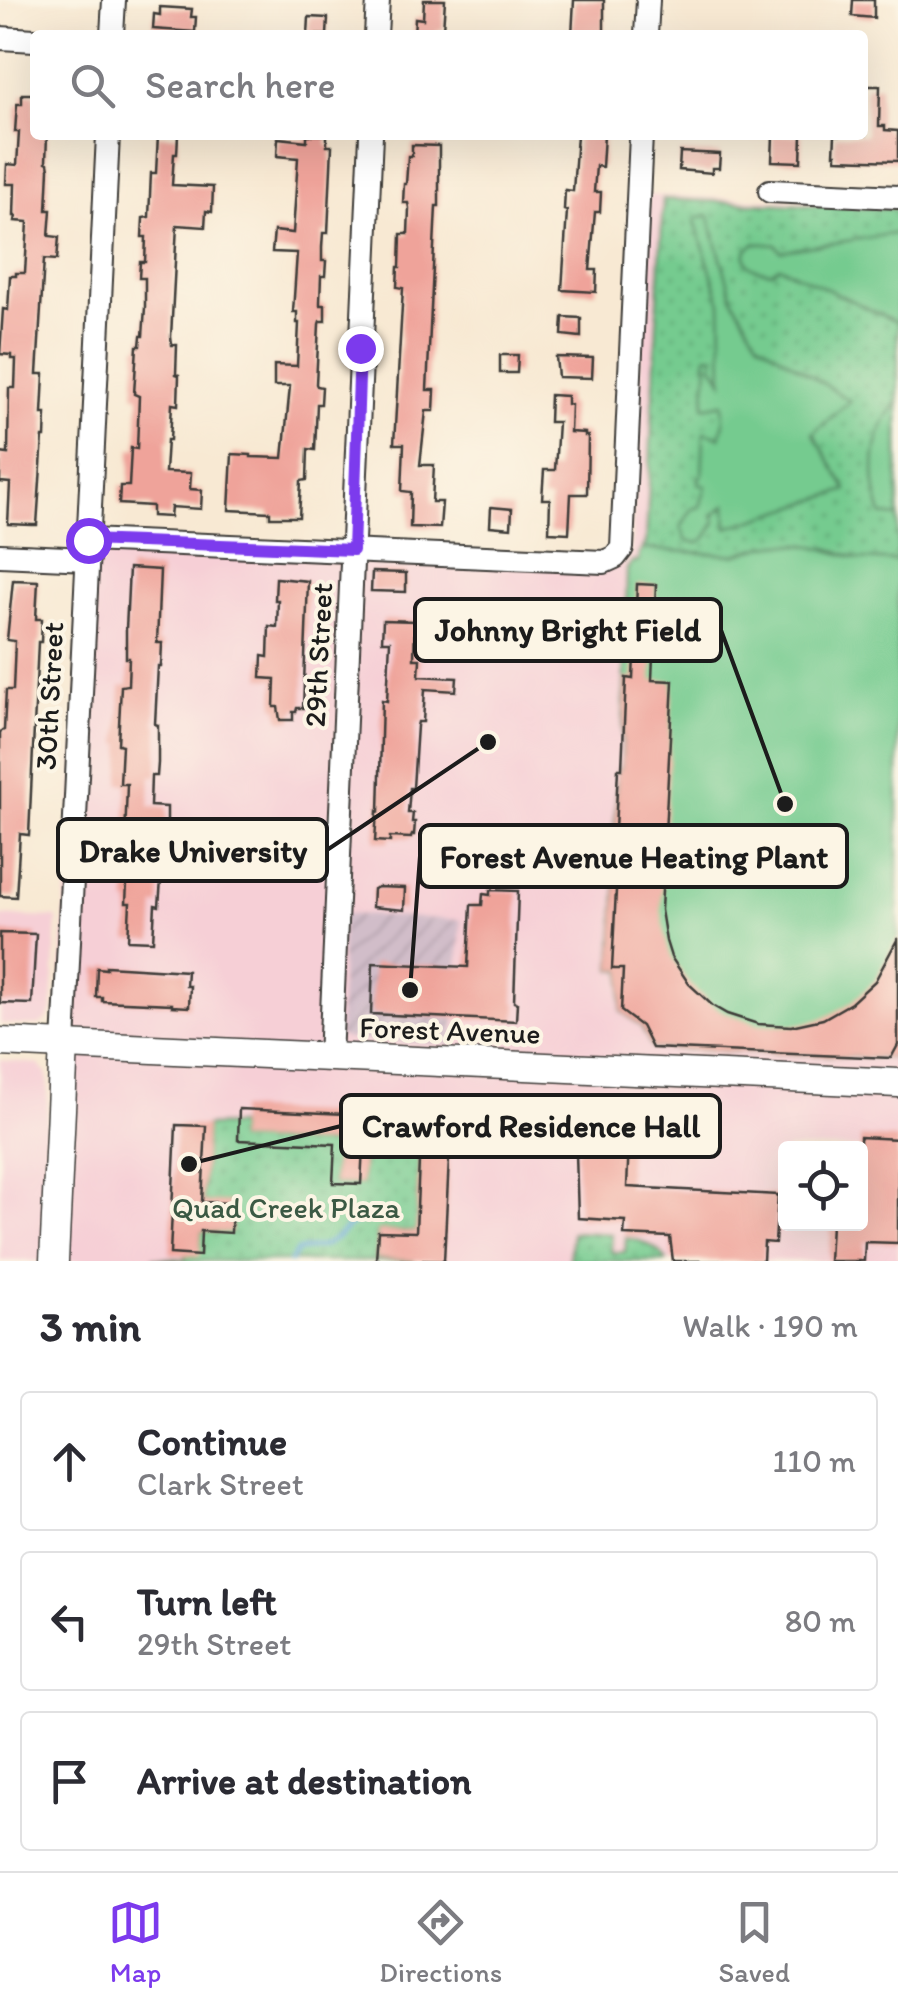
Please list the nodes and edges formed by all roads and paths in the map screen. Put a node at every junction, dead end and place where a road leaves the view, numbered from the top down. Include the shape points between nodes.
1 (114, 0) edge
2 (378, 0) edge
3 (648, 0) edge
4 (112, 30) edge
5 (376, 30) edge
6 (646, 30) edge
7 (0, 38) edge
8 (30, 40) edge
9 (108, 140) edge
10 (371, 140) edge
11 (641, 140) edge
12 (770, 191) dead end
13 (898, 197) edge
14 (88, 550) junction
15 (353, 550) junction
16 (0, 555) edge
17 (0, 1042) edge
18 (64, 1045) junction
19 (330, 1058) junction
20 (898, 1084) edge
21 (54, 1261) edge

1 - 4 street
2 - 5 street
3 - 6 street
7 - 8 street
9 - 14 street, 30th Street
10 - 15 street, 29th Street
11 - 15 street via 622,548 604,562
12 - 13 street
14 - 15 street
14 - 16 street
14 - 18 street, 30th Street
15 - 19 street, 29th Street
17 - 18 main road, Forest Avenue
18 - 19 main road, Forest Avenue
18 - 21 main road, 30th Street
19 - 20 main road, Forest Avenue

